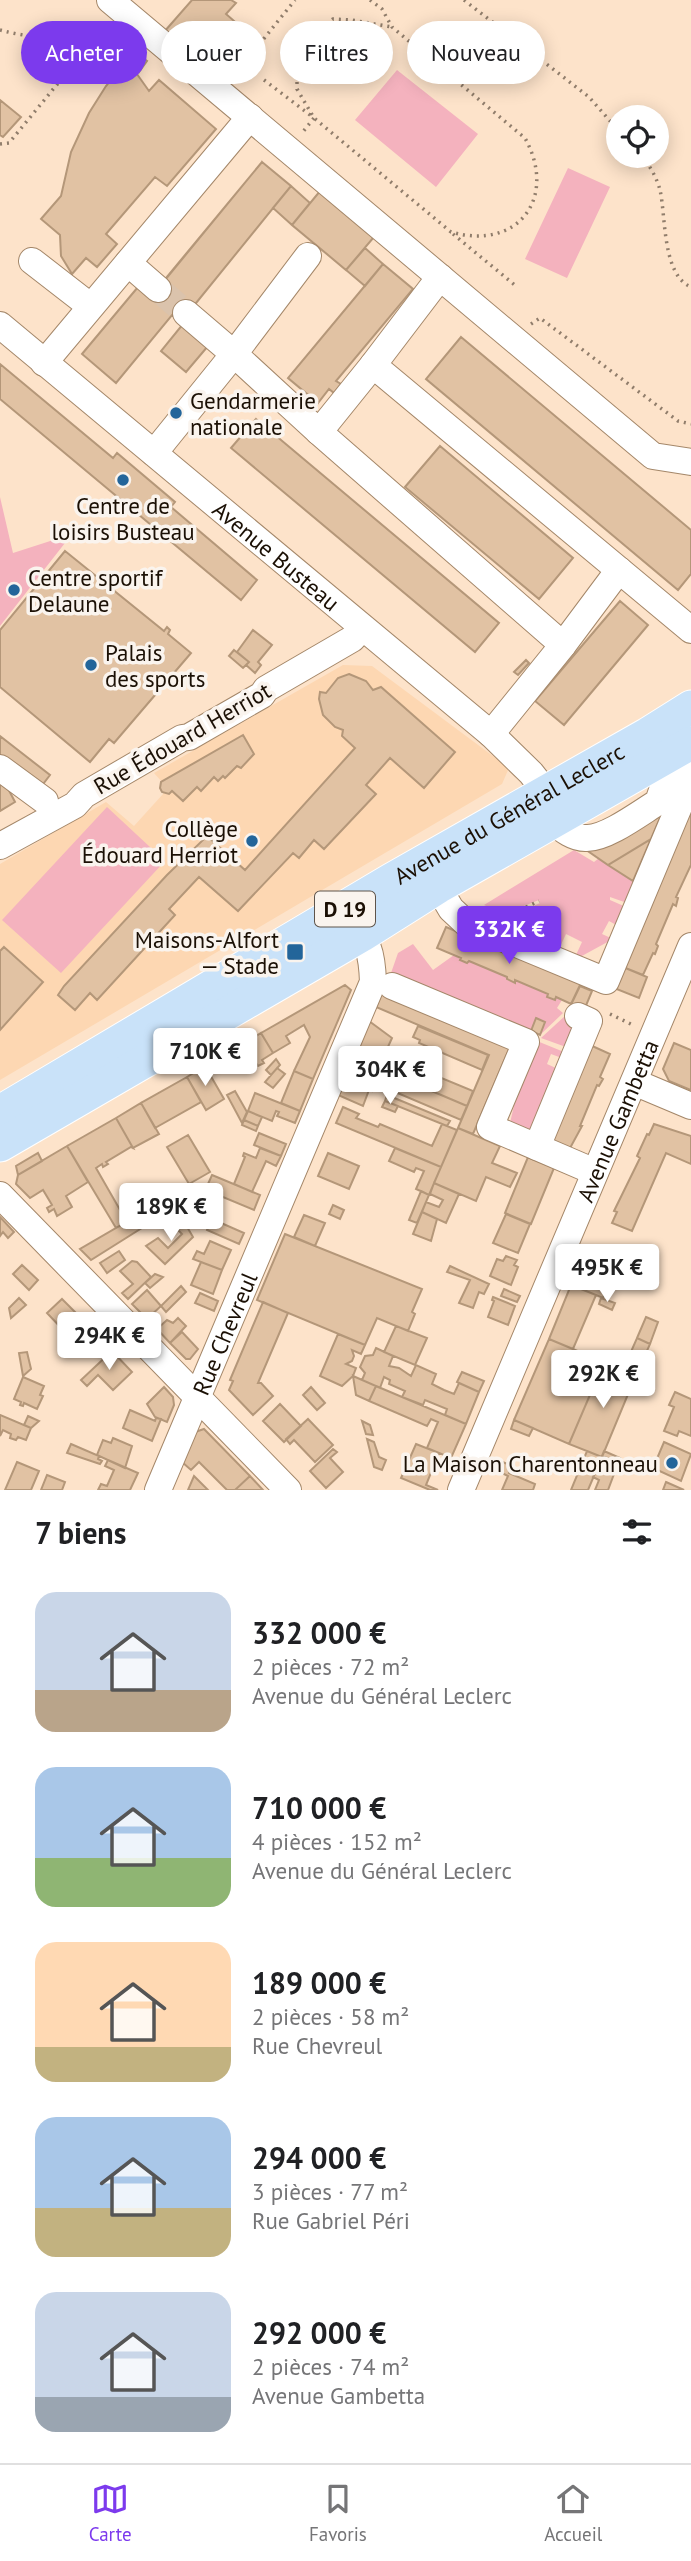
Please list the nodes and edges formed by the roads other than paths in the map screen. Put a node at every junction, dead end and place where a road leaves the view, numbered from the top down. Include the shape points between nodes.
1 (113, 2) edge
2 (250, 117) junction
3 (307, 256) dead end
4 (32, 261) dead end
5 (128, 263) junction
6 (440, 278) junction
7 (158, 289) tunnel mouth
8 (90, 306) junction
9 (186, 313) tunnel mouth
10 (0, 326) edge
11 (233, 354) junction
12 (44, 363) junction
13 (373, 365) junction
14 (320, 432) junction
15 (154, 453) junction
16 (691, 462) edge
17 (619, 570) junction
18 (362, 628) junction
19 (691, 629) edge
20 (563, 645) junction
21 (691, 707) edge
22 (491, 734) junction
23 (679, 750) edge
24 (0, 768) edge
25 (45, 801) dead end
26 (549, 807) junction
27 (0, 846) edge
28 (438, 887) junction
29 (350, 924) junction
30 (691, 946) edge
31 (392, 986) dead end
32 (578, 1016) dead end
33 (634, 1082) junction
34 (691, 1106) edge
35 (0, 1112) edge
36 (0, 1145) edge
37 (537, 1147) junction
38 (595, 1172) junction
39 (0, 1195) edge
40 (198, 1396) junction
41 (158, 1490) edge
42 (288, 1490) edge
43 (461, 1490) edge

1 - 2 street
2 - 5 street
2 - 6 street
3 - 11 street
4 - 8 street
5 - 7 street
5 - 8 street
6 - 13 street
6 - 16 street via 653,456
8 - 12 street
9 - 11 street
10 - 12 street, Avenue Busteau
11 - 14 street
11 - 15 street
12 - 15 street, Avenue Busteau
13 - 14 street
13 - 17 street
14 - 20 street
15 - 18 street, Avenue Busteau
17 - 19 street
17 - 20 street
18 - 22 street, Avenue Busteau
18 - 27 street, Rue Édouard Herriot via 352,639 262,695
20 - 22 street
21 - 26 main road, Avenue du Général Leclerc / D 19
22 - 26 street, Avenue Busteau via 531,773
23 - 26 main road, Avenue du Général Leclerc / D 19
23 - 28 street via 686,790 606,981 466,923
24 - 25 street
26 - 28 main road, Avenue du Général Leclerc / D 19
26 - 29 main road, Avenue du Général Leclerc / D 19
28 - 29 main road, Avenue du Général Leclerc / D 19
29 - 35 main road, Avenue du Général Leclerc / D 19
29 - 36 main road, Avenue du Général Leclerc / D 19
29 - 40 street, Rue Chevreul via 373,960 373,982
30 - 33 street, Avenue Gambetta
31 - 37 street via 526,1042 490,1127
32 - 37 street via 589,1021
33 - 34 street
33 - 38 street, Avenue Gambetta
37 - 38 street
38 - 43 street, Avenue Gambetta
39 - 40 street
40 - 41 street, Rue Chevreul
40 - 42 street

